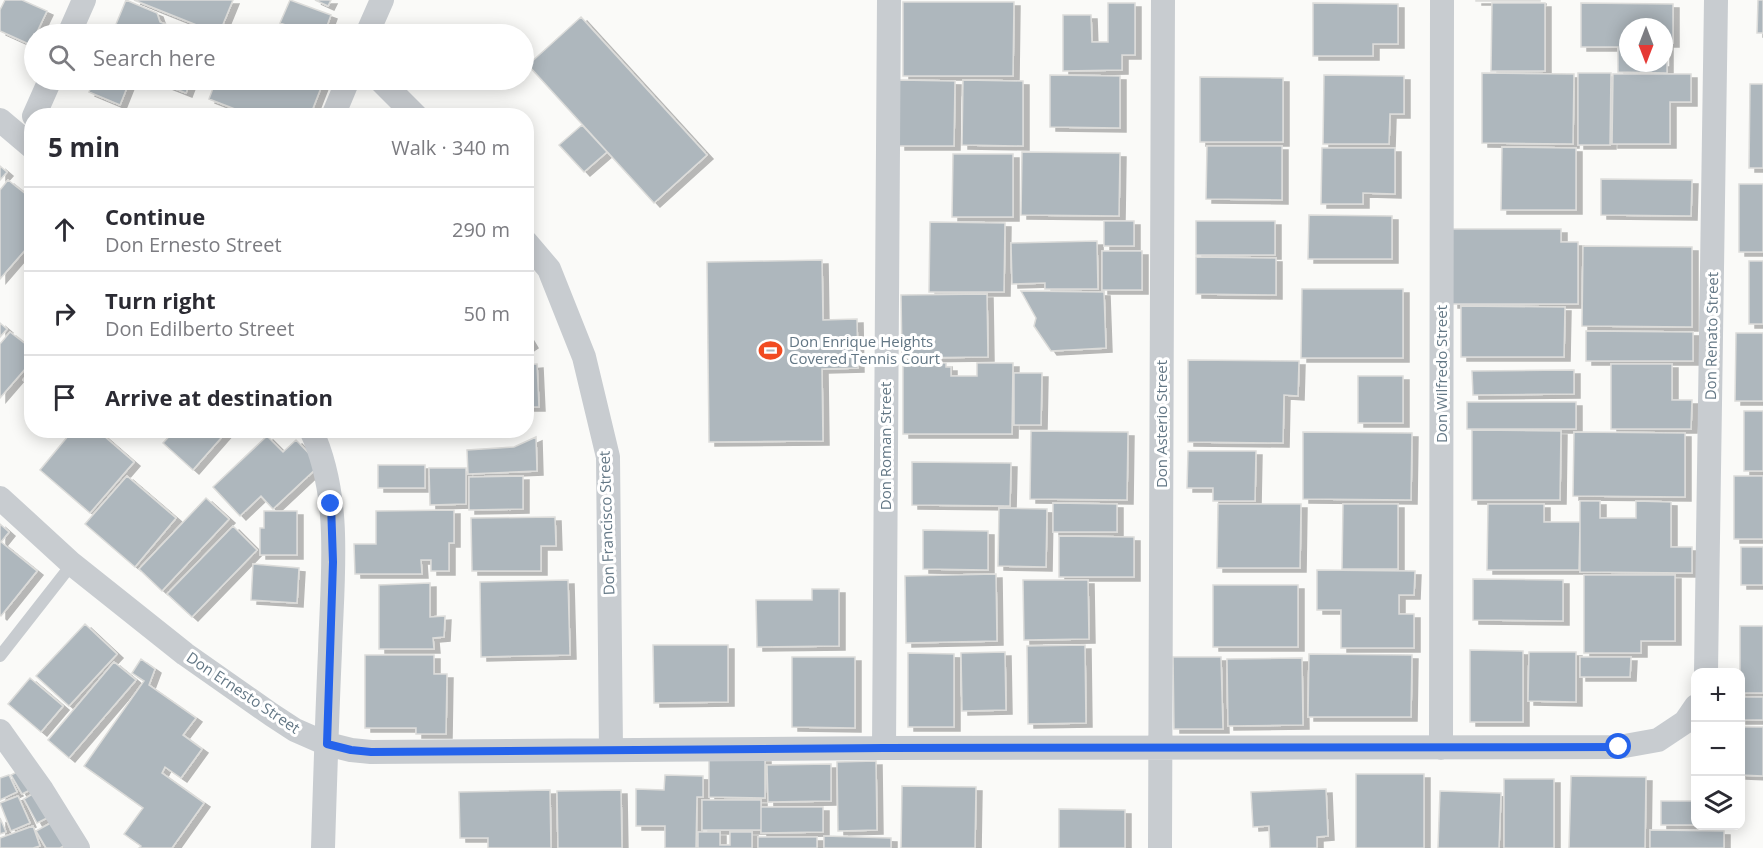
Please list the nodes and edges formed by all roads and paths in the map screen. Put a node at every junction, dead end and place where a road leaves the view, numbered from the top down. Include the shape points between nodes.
1 (84, 0) edge
2 (382, 0) edge
3 (889, 0) edge
4 (1163, 0) edge
5 (1442, 0) edge
6 (1716, 0) edge
7 (73, 24) edge
8 (371, 24) edge
9 (46, 90) edge
10 (344, 90) edge
11 (390, 90) edge
12 (38, 108) edge
13 (336, 108) edge
14 (409, 108) edge
15 (0, 120) edge
16 (24, 134) edge
17 (534, 251) edge
18 (315, 438) edge
19 (0, 498) edge
20 (72, 564) junction
21 (0, 656) edge
22 (1706, 668) edge
23 (1690, 714) edge
24 (0, 731) edge
25 (327, 744) junction
26 (1161, 747) junction
27 (884, 748) junction
28 (1441, 748) junction
29 (611, 749) junction
30 (78, 848) edge
31 (323, 848) edge
32 (1160, 848) edge

1 - 7 street
2 - 8 street
3 - 27 street, Don Roman Street
4 - 26 street, Don Asterio Street
5 - 28 street, Don Wilfredo Street
6 - 22 street, Don Renato Street
9 - 12 street
10 - 13 street
11 - 14 street
15 - 16 street
17 - 29 street, Don Francisco Street via 549,269 584,357 608,457
18 - 25 street via 331,504
19 - 20 street, Don Ernesto Street
20 - 21 lane
20 - 25 street, Don Ernesto Street via 195,661 295,730
23 - 28 street, Don Ernesto Street via 1658,740 1619,747
24 - 30 street
25 - 29 street, Don Ernesto Street via 371,752
25 - 31 street
26 - 27 street, Don Ernesto Street
26 - 28 street, Don Ernesto Street
26 - 32 street, Don Asterio Street
27 - 29 street, Don Ernesto Street

